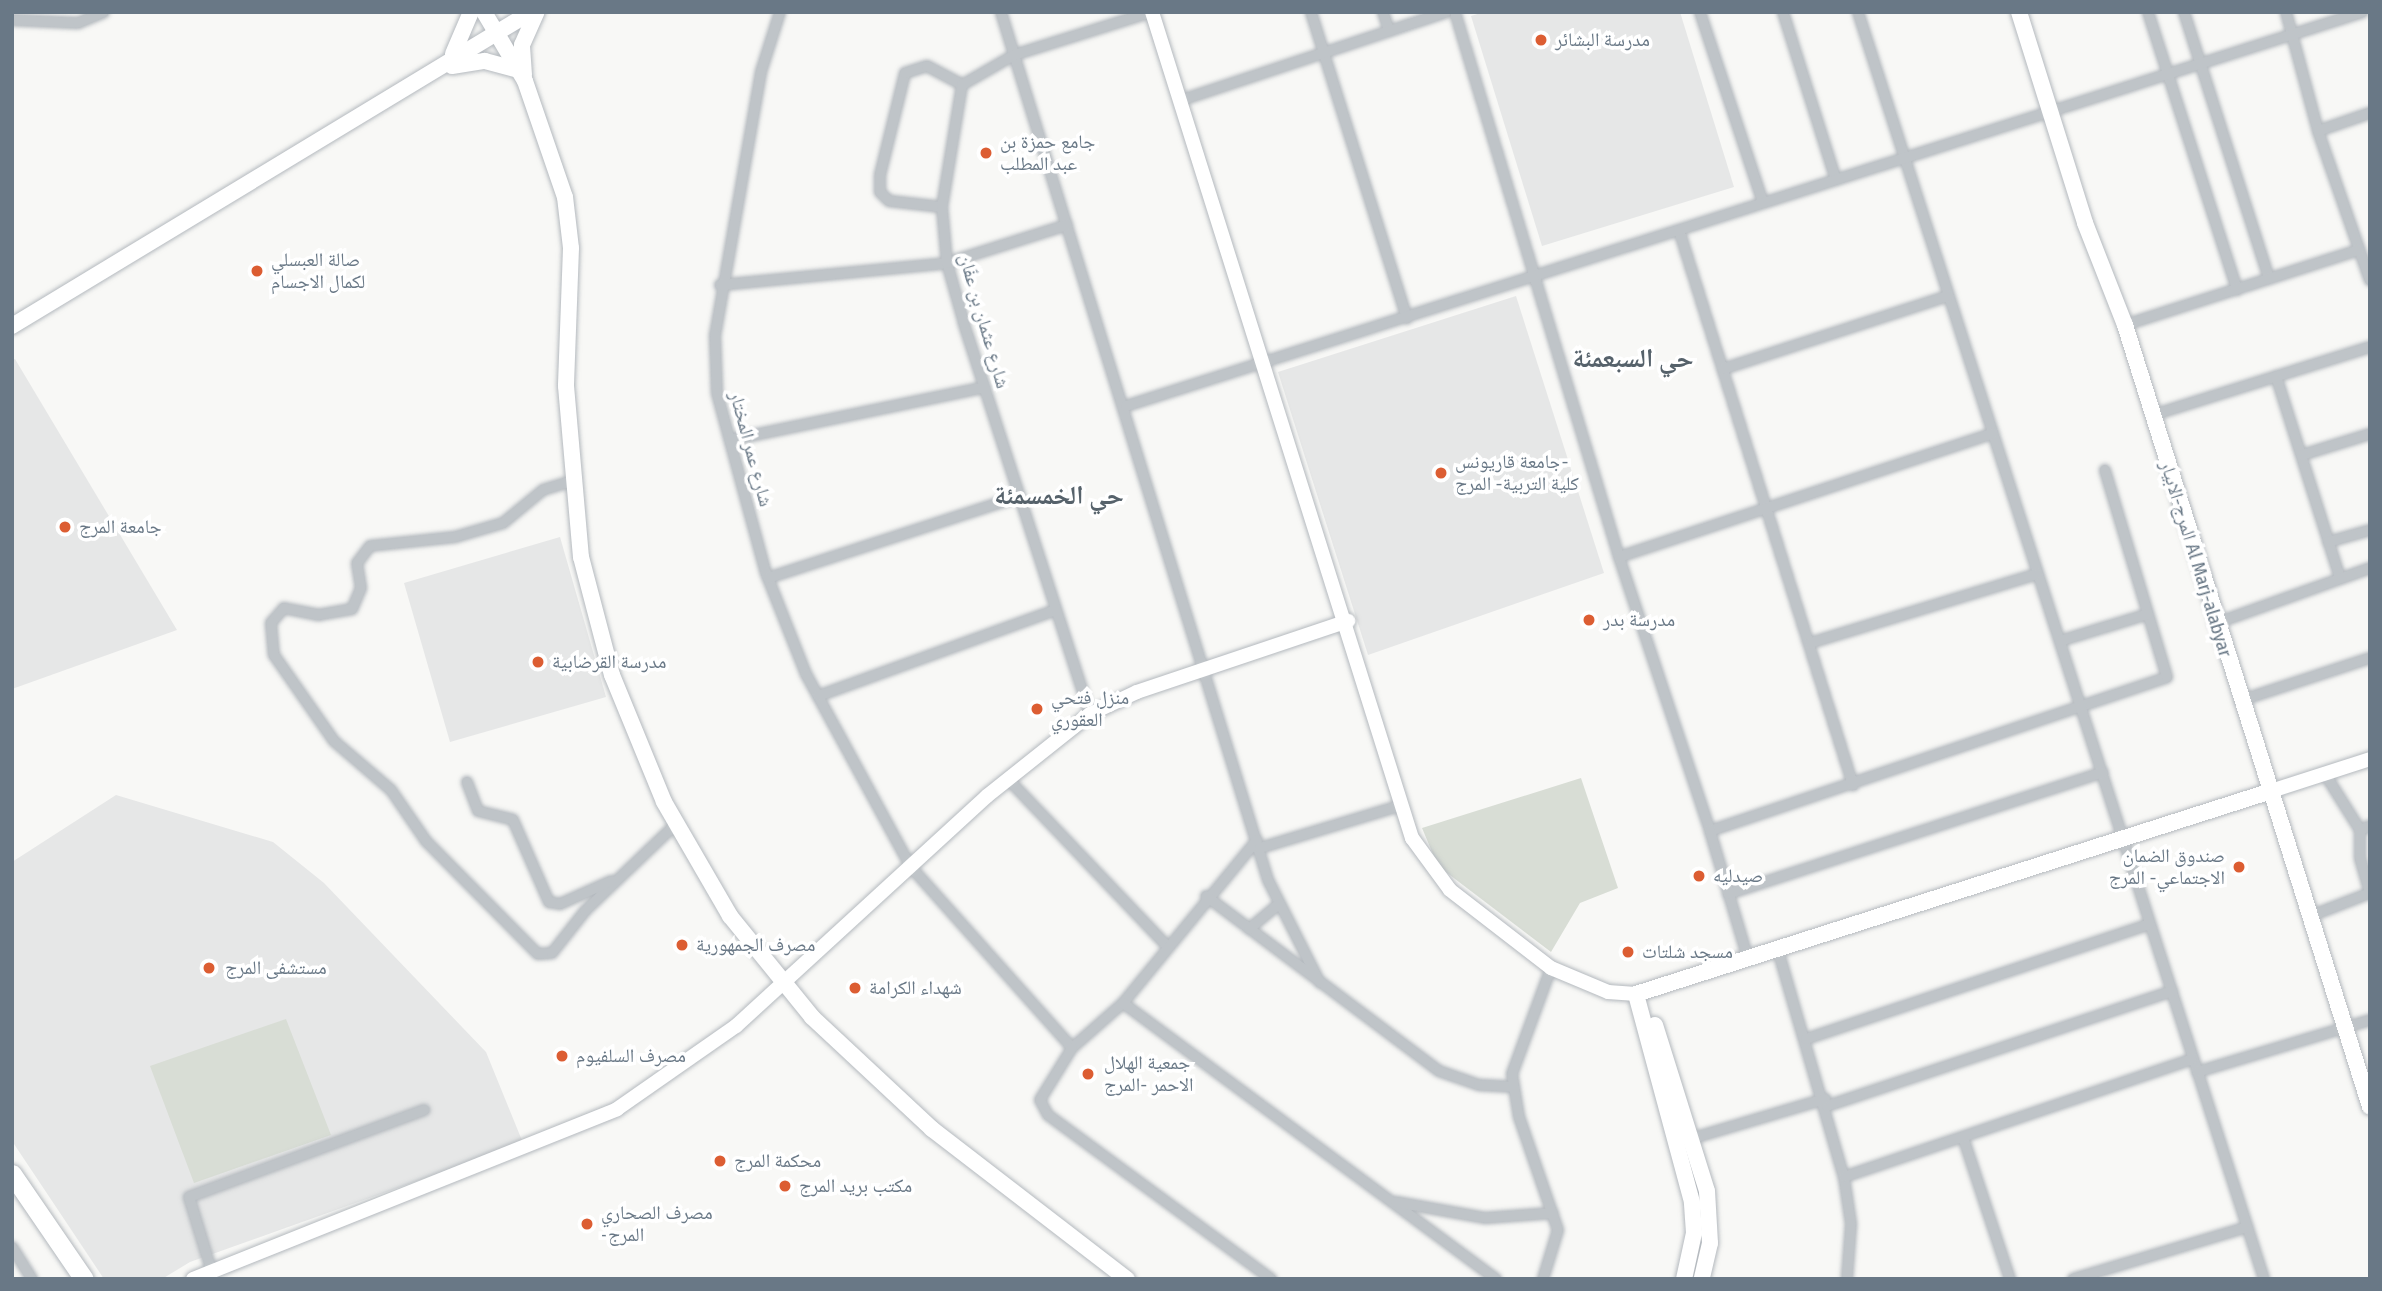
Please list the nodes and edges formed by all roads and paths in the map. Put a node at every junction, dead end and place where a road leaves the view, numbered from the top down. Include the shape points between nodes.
1 (104, 12) edge
2 (471, 12) edge
3 (484, 12) edge
4 (530, 12) edge
5 (537, 12) edge
6 (780, 12) edge
7 (1001, 12) edge
8 (1152, 12) edge
9 (1311, 12) edge
10 (1383, 12) edge
11 (1446, 12) edge
12 (1455, 12) edge
13 (1700, 12) edge
14 (1783, 12) edge
15 (1858, 12) edge
16 (2019, 12) edge
17 (2148, 12) edge
18 (2184, 12) edge
19 (2286, 12) edge
20 (2363, 12) edge
21 (12, 20) edge
22 (1389, 31) junction
23 (496, 33) junction
24 (2294, 34) junction
25 (1324, 52) junction
26 (1014, 55) junction
27 (2201, 65) junction
28 (438, 68) junction
29 (2168, 75) junction
30 (522, 76) junction
31 (962, 85) junction
32 (1179, 101) junction
33 (2370, 113) edge
34 (2053, 115) junction
35 (2318, 131) junction
36 (1904, 159) junction
37 (1836, 180) junction
38 (1763, 202) junction
39 (942, 207) junction
40 (1067, 225) junction
41 (1679, 230) junction
42 (2360, 250) junction
43 (947, 263) junction
44 (1534, 276) junction
45 (2269, 279) junction
46 (2370, 280) edge
47 (720, 285) junction
48 (2237, 290) junction
49 (1948, 296) junction
50 (1407, 318) junction
51 (2125, 325) junction
52 (12, 326) edge
53 (2370, 347) edge
54 (1261, 364) junction
55 (1723, 369) junction
56 (2276, 376) junction
57 (985, 387) junction
58 (1126, 406) junction
59 (2153, 415) junction
60 (1993, 433) junction
61 (2370, 434) edge
62 (730, 440) junction
63 (2302, 455) junction
64 (2105, 470) dead end
65 (572, 481) junction
66 (1017, 497) junction
67 (1767, 508) junction
68 (2370, 530) edge
69 (2328, 542) junction
70 (1619, 557) junction
71 (2370, 568) edge
72 (2037, 574) junction
73 (768, 578) junction
74 (2340, 578) junction
75 (1055, 610) junction
76 (2148, 614) junction
77 (1348, 621) junction
78 (2214, 624) junction
79 (2060, 642) junction
80 (1810, 643) junction
81 (2370, 657) edge
82 (1204, 668) junction
83 (818, 696) junction
84 (2239, 701) junction
85 (2082, 707) junction
86 (1090, 714) junction
87 (2370, 759) edge
88 (2103, 772) junction
89 (2325, 774) junction
90 (1009, 779) junction
91 (467, 782) dead end
92 (1853, 785) junction
93 (2268, 792) junction
94 (1402, 805) junction
95 (676, 824) junction
96 (2365, 828) edge
97 (1710, 831) junction
98 (2122, 838) junction
99 (1259, 844) junction
100 (911, 867) junction
101 (617, 878) junction
102 (2370, 892) edge
103 (1728, 894) junction
104 (1206, 896) junction
105 (1278, 905) junction
106 (2308, 917) junction
107 (2149, 924) junction
108 (1249, 929) junction
109 (1167, 946) junction
110 (1777, 947) junction
111 (1747, 955) junction
112 (1551, 968) junction
113 (1320, 983) junction
114 (783, 986) junction
115 (2172, 991) junction
116 (1640, 992) junction
117 (1123, 1003) junction
118 (2370, 1020) edge
119 (2343, 1027) junction
120 (1806, 1039) junction
121 (1072, 1048) junction
122 (2192, 1059) junction
123 (2197, 1072) junction
124 (1513, 1087) junction
125 (1826, 1103) junction
126 (2370, 1107) edge
127 (424, 1110) dead end
128 (1963, 1137) junction
129 (1693, 1138) junction
130 (12, 1174) edge
131 (1844, 1177) junction
132 (1389, 1200) junction
133 (1553, 1213) junction
134 (2246, 1227) junction
135 (12, 1247) edge
136 (211, 1269) junction
137 (32, 1279) edge
138 (84, 1279) edge
139 (193, 1279) edge
140 (1126, 1279) edge
141 (1271, 1279) edge
142 (1496, 1279) edge
143 (1543, 1279) edge
144 (1684, 1279) edge
145 (1702, 1279) edge
146 (1847, 1279) edge
147 (2010, 1279) edge
148 (2073, 1279) edge
149 (2264, 1279) edge

1 - 21 street via 78,23
2 - 28 main road via 462,45
3 - 23 main road
4 - 23 main road
5 - 30 main road via 522,45
6 - 47 street, شارع عمر المختار via 761,72
7 - 26 street
8 - 26 street
8 - 32 street
9 - 25 street
10 - 22 street
11 - 22 street
12 - 44 street
13 - 38 street
14 - 37 street
15 - 36 street
16 - 34 main road, المرج-الابيار Al Marj-alabyar
17 - 29 street
18 - 27 street
19 - 24 street
20 - 24 street
22 - 25 street
23 - 28 main road
23 - 30 main road
24 - 27 street
24 - 35 street
25 - 32 street
25 - 50 street
26 - 31 street
26 - 40 street
27 - 29 street
27 - 45 street
28 - 30 main road via 473,61
28 - 52 main road
29 - 34 street
29 - 48 street
30 - 65 main road via 570,226 566,386
31 - 39 street, شارع عثمان بن عفّان
31 - 39 street via 927,66 905,72 880,175 880,192 889,201
32 - 54 street
33 - 35 street
34 - 36 street
34 - 51 main road, المرج-الابيار Al Marj-alabyar
35 - 42 street
36 - 37 street
36 - 49 street
37 - 38 street
38 - 41 street
39 - 43 street, شارع عثمان بن عفّان
40 - 43 street
40 - 58 street
41 - 44 street
41 - 55 street
42 - 45 street
42 - 46 street
43 - 47 street
43 - 57 street, شارع عثمان بن عفّان
44 - 50 street
44 - 70 street
45 - 48 street
47 - 62 street, شارع عمر المختار via 715,369
48 - 51 street
49 - 55 street
49 - 60 street
50 - 54 street
51 - 59 main road, المرج-الابيار Al Marj-alabyar
53 - 56 street
54 - 58 street
54 - 77 street
55 - 67 street
56 - 59 street
56 - 63 street
57 - 62 street
57 - 66 street, شارع عثمان بن عفّان
58 - 82 street
59 - 78 main road, المرج-الابيار Al Marj-alabyar
60 - 67 street
60 - 72 street
61 - 63 street
62 - 73 street, شارع عمر المختار
63 - 69 street
64 - 76 street
65 - 95 main road via 603,644 644,758
65 - 101 street via 543,490 503,523 455,537 370,546 357,563 361,589 352,609 319,615 284,608 271,623 274,655 334,741 391,790 426,841 534,952 552,953
66 - 73 street
66 - 75 street, شارع عثمان بن عفّان
67 - 70 street
67 - 80 street
68 - 69 street
69 - 74 street
70 - 97 street
71 - 74 street
72 - 79 street
72 - 80 street
73 - 83 street, شارع عمر المختار
74 - 78 street
75 - 83 street
75 - 86 street, شارع عثمان بن عفّان
76 - 79 street
76 - 85 street via 2167,677
77 - 82 street
77 - 94 street
78 - 84 main road, المرج-الابيار Al Marj-alabyar
79 - 85 street
80 - 92 street
81 - 84 street
82 - 86 street
82 - 99 street
83 - 100 street, شارع عمر المختار
84 - 93 main road, المرج-الابيار Al Marj-alabyar
85 - 88 street
85 - 92 street
86 - 90 street
87 - 89 street
88 - 98 street
88 - 103 street
89 - 93 street
89 - 96 street
90 - 100 street
90 - 109 street
91 - 101 street via 478,811 513,820 549,902 560,904
92 - 97 street
93 - 98 main road
93 - 106 main road, المرج-الابيار Al Marj-alabyar
94 - 99 street
94 - 112 street via 1429,867
95 - 101 street
95 - 114 main road via 730,916
96 - 102 street
97 - 103 street
98 - 107 street
98 - 110 main road
99 - 104 street
99 - 105 street
100 - 114 street
100 - 121 street, شارع عمر المختار
102 - 106 street
103 - 111 street
104 - 108 street
104 - 109 street
105 - 108 street
105 - 113 street
106 - 119 main road, المرج-الابيار Al Marj-alabyar
107 - 115 street
107 - 120 street
108 - 113 street
109 - 117 street
110 - 111 main road
110 - 120 street
111 - 116 main road
112 - 116 street via 1608,992
112 - 124 street via 1518,1050
113 - 124 street via 1439,1071 1479,1085
114 - 136 street via 690,1062 617,1109 523,1151
114 - 140 main road via 908,1110
115 - 122 street
115 - 125 street
116 - 129 main road
116 - 144 main road via 1692,1202 1694,1233
117 - 121 street
117 - 132 street
118 - 119 street
119 - 123 street
119 - 126 main road, المرج-الابيار Al Marj-alabyar
120 - 125 street
121 - 141 street via 1040,1094 1048,1115
122 - 123 street
122 - 128 street
123 - 134 street
124 - 133 street
125 - 129 street
125 - 131 street
127 - 136 street via 189,1197
128 - 131 street
128 - 147 street
129 - 145 main road via 1711,1220
130 - 138 highway
131 - 146 street via 1851,1224
132 - 133 street via 1485,1218
132 - 142 street
133 - 143 street via 1558,1244
134 - 148 street
134 - 149 street
135 - 137 street
136 - 139 street

